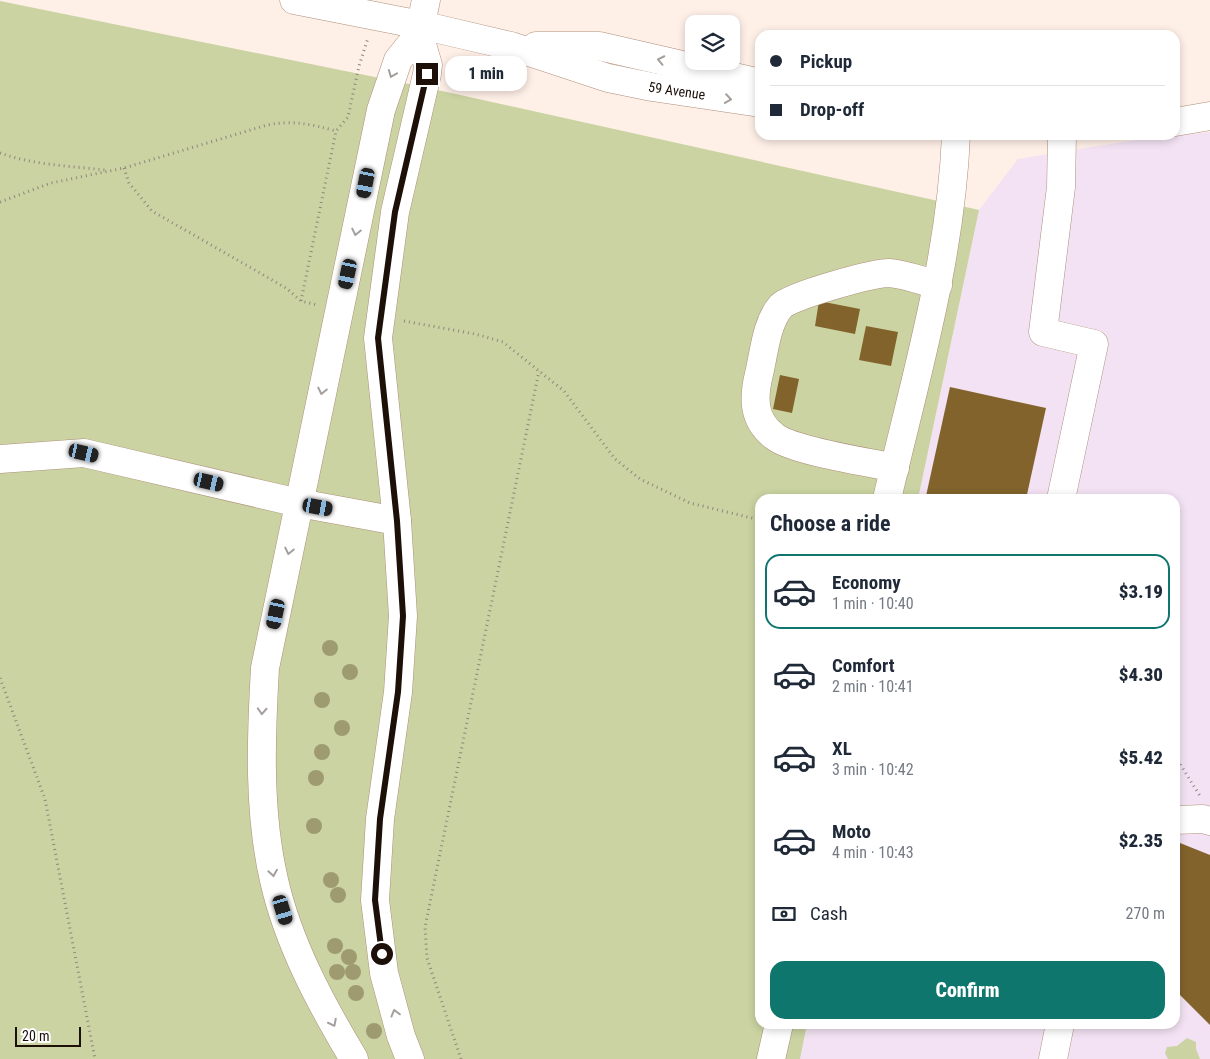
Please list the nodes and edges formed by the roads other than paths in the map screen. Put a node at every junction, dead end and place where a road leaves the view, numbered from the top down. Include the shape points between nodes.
1 (300, 0) edge
2 (422, 20) edge
3 (511, 46) junction
4 (755, 82) edge
5 (755, 102) edge
6 (1210, 103) edge
7 (1180, 106) edge
8 (1210, 116) edge
9 (1180, 121) edge
10 (956, 140) edge
11 (1062, 140) edge
12 (938, 285) junction
13 (0, 459) edge
14 (894, 468) junction
15 (888, 494) edge
16 (1062, 494) edge
17 (299, 503) junction
18 (397, 521) junction
19 (1207, 812) edge
20 (1180, 820) edge
21 (778, 1029) edge
22 (1059, 1029) edge
23 (354, 1059) edge
24 (410, 1059) edge
25 (771, 1059) edge
26 (1053, 1059) edge

1 - 2 main road
2 - 3 main road
2 -> 17 main road via 398,60 381,110
2 - 18 main road via 427,74 395,212 378,338
4 -> 3 main road, 59 Avenue via 599,46
3 -> 5 main road, 59 Avenue via 594,74 652,88
6 - 7 main road
8 - 9 main road
10 - 12 main road via 950,218
11 - 16 main road via 1061,187 1043,332 1094,344
12 - 14 main road
12 - 14 main road via 889,273 796,296 781,306 772,322 758,380 754,408 762,425 775,437 800,447
13 - 17 main road via 84,453
14 - 15 main road
17 - 18 main road
17 -> 23 main road via 265,668 261,740 266,820 274,880 292,940
24 -> 18 main road via 384,973 375,900 380,819 398,692 403,616
19 - 20 main road via 1202,819
21 - 25 main road
22 - 26 main road

